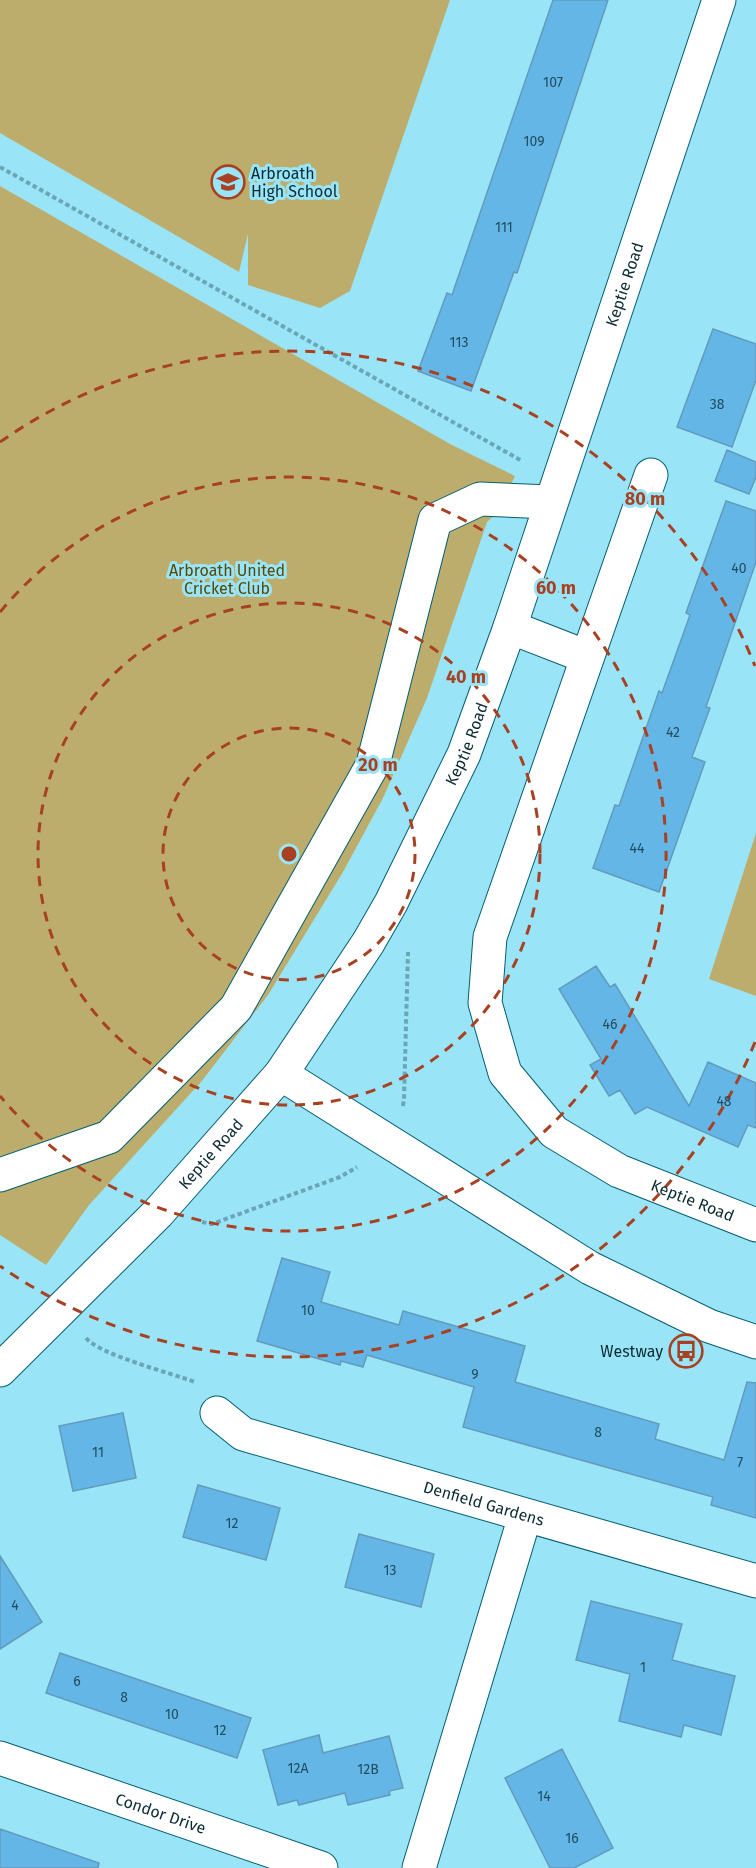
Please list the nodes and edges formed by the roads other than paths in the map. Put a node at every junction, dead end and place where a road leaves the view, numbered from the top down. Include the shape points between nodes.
1 (719, 0) edge
2 (651, 475) dead end
3 (555, 492) junction
4 (510, 627) junction
5 (587, 657) junction
6 (280, 1074) junction
7 (0, 1175) edge
8 (756, 1225) edge
9 (756, 1342) edge
10 (0, 1370) edge
11 (217, 1413) road end
12 (525, 1516) junction
13 (756, 1581) edge
14 (0, 1758) edge
15 (321, 1868) edge
16 (418, 1868) edge

1 - 3 street, Keptie Road
2 - 5 street, Keptie Road
3 - 4 street, Keptie Road
3 - 7 street via 480,499 435,520 373,764 236,1008 109,1137
4 - 5 street
4 - 6 street, Keptie Road via 464,754 391,903
5 - 8 street, Keptie Road via 490,937 485,1003 505,1072 554,1132 619,1171
6 - 9 street via 590,1268 709,1326
6 - 10 street, Keptie Road via 158,1213
11 - 12 street, Denfield Gardens via 243,1434
12 - 13 street, Denfield Gardens
12 - 16 street
14 - 15 street, Condor Drive

